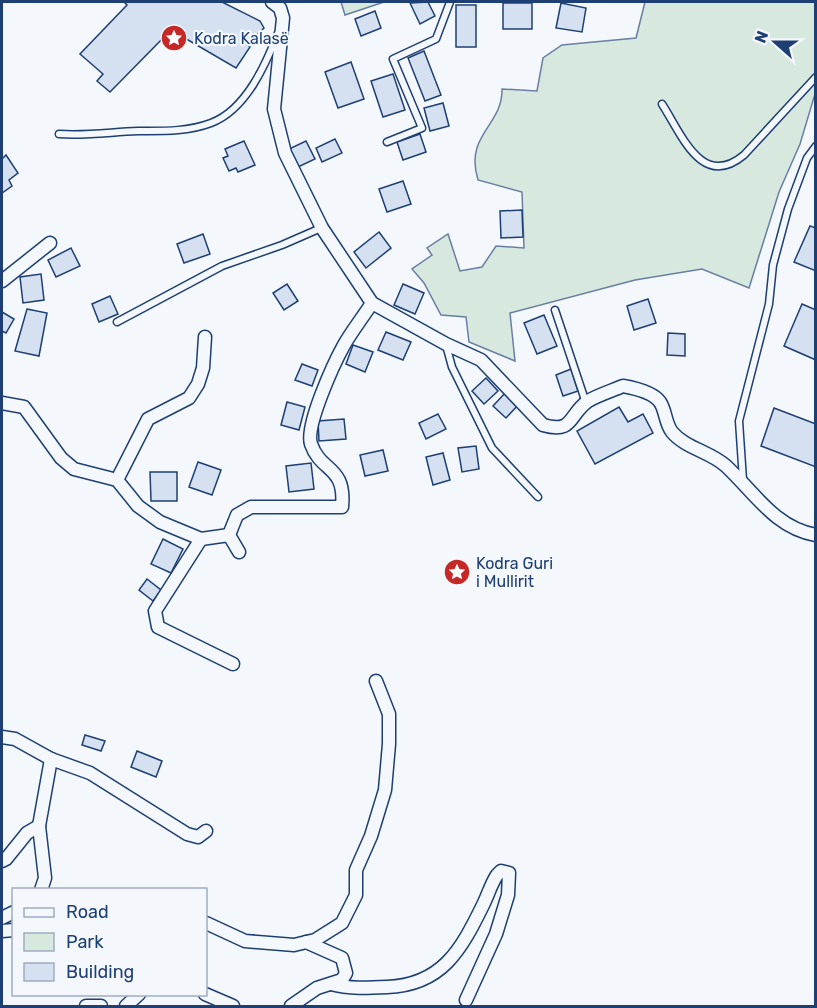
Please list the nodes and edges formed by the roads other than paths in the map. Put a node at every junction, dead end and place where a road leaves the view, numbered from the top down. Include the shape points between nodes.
1 (272, 2) edge
2 (450, 2) edge
3 (283, 18) junction
4 (816, 77) edge
5 (662, 104) dead end
6 (59, 134) dead end
7 (387, 142) dead end
8 (816, 146) edge
9 (322, 228) junction
10 (50, 243) dead end
11 (2, 281) edge
12 (372, 303) junction
13 (555, 310) dead end
14 (117, 322) dead end
15 (205, 337) dead end
16 (446, 344) junction
17 (2, 403) edge
18 (586, 403) junction
19 (117, 480) junction
20 (743, 487) junction
21 (538, 497) dead end
22 (229, 535) junction
23 (816, 535) edge
24 (201, 539) junction
25 (238, 552) dead end
26 (233, 664) dead end
27 (376, 681) dead end
28 (2, 737) edge
29 (51, 759) junction
30 (39, 826) junction
31 (206, 831) dead end
32 (2, 861) edge
33 (42, 888) edge
34 (207, 923) edge
35 (306, 942) junction
36 (331, 984) junction
37 (207, 995) edge
38 (466, 1000) dead end
39 (86, 1006) edge
40 (101, 1006) edge
41 (233, 1006) edge
42 (291, 1006) edge

1 - 3 street via 280,8
2 - 7 lane via 436,39 393,58 422,128
3 - 6 lane via 253,87 213,123 168,131
3 - 9 street via 274,109 285,153
4 - 5 lane via 744,155 722,169 695,155
8 - 20 lane via 807,158 788,209 773,265 769,304 740,420
9 - 12 street
9 - 14 lane via 222,266
10 - 11 street
12 - 16 street
12 - 22 street via 343,346 310,427 311,443 338,477 343,491 342,507 251,507 237,515
13 - 18 lane
15 - 19 street via 198,384 189,398 148,419
16 - 18 street via 481,360 543,425 556,429 568,425
16 - 21 lane via 452,367 492,448
17 - 19 street via 24,407 61,458 74,469
18 - 20 street via 622,386 649,394 659,400 671,431 680,440 726,465
19 - 24 street via 138,506 160,522
20 - 23 street via 766,509 802,532
22 - 24 street
22 - 25 street
24 - 26 street via 155,611 155,620 158,627
27 - 35 street via 389,714 381,806 356,870 354,902 337,928
28 - 29 street via 15,739
29 - 30 street
29 - 31 street via 90,773 187,834 198,837
30 - 32 street via 27,833
30 - 33 street via 45,878
34 - 35 street via 245,941 294,945
35 - 36 street via 342,958 346,973 342,980
36 - 38 street via 344,988 393,987 432,976 445,966 465,938 492,882 501,871 509,873 508,894 496,934
36 - 42 street via 317,988
37 - 41 street
39 - 40 street

